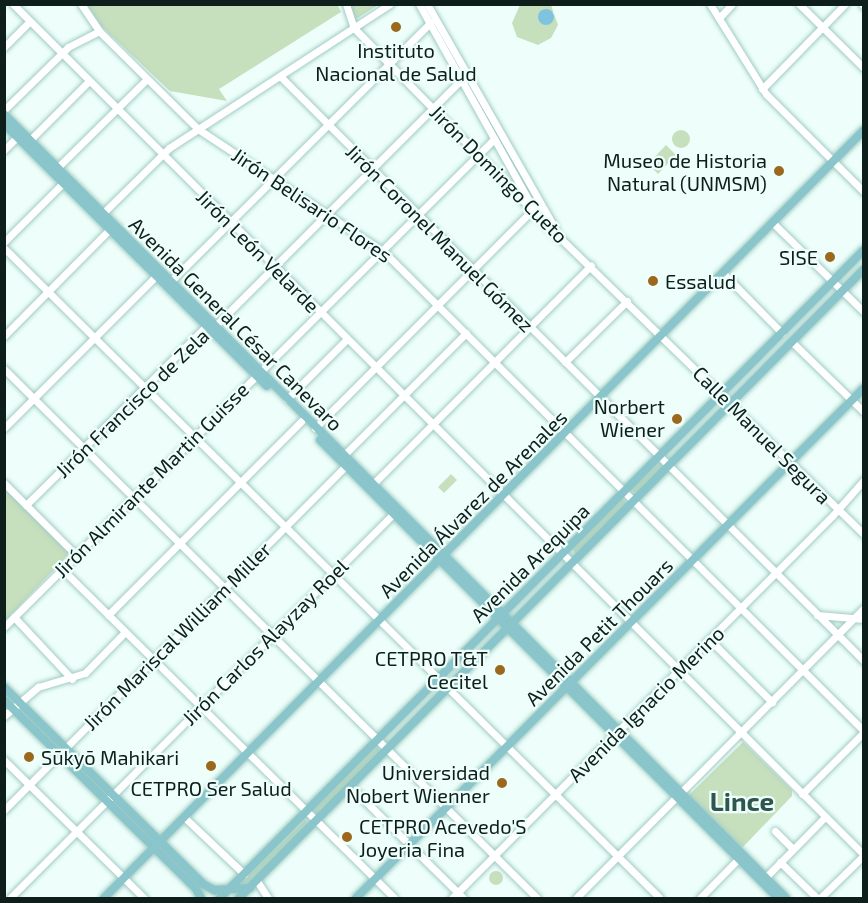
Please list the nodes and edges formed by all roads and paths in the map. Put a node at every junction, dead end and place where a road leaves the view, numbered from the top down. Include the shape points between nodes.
1 (13, 4) edge
2 (81, 4) edge
3 (390, 4) edge
4 (419, 4) edge
5 (427, 4) edge
6 (710, 4) edge
7 (732, 4) edge
8 (799, 4) edge
9 (845, 4) edge
10 (345, 6) edge
11 (719, 18) junction
12 (30, 22) junction
13 (430, 23) junction
14 (823, 27) junction
15 (354, 28) junction
16 (99, 31) junction
17 (4, 46) edge
18 (61, 54) junction
19 (389, 63) junction
20 (864, 68) edge
21 (280, 76) junction
22 (464, 77) junction
23 (147, 79) junction
24 (89, 81) junction
25 (762, 89) junction
26 (116, 108) junction
27 (433, 108) junction
28 (4, 112) edge
29 (4, 124) edge
30 (327, 126) junction
31 (198, 129) junction
32 (864, 130) edge
33 (17, 137) junction
34 (494, 139) junction
35 (30, 140) junction
36 (505, 143) junction
37 (4, 150) edge
38 (478, 153) junction
39 (161, 155) junction
40 (833, 162) junction
41 (519, 168) junction
42 (55, 170) junction
43 (371, 170) junction
44 (515, 175) junction
45 (275, 178) junction
46 (66, 181) junction
47 (506, 182) junction
48 (864, 192) edge
49 (536, 206) junction
50 (328, 213) junction
51 (416, 214) junction
52 (100, 215) junction
53 (230, 223) junction
54 (773, 223) junction
55 (112, 227) junction
56 (4, 242) edge
57 (4, 248) edge
58 (381, 250) junction
59 (864, 250) edge
60 (591, 265) junction
61 (274, 267) junction
62 (864, 269) edge
63 (472, 270) junction
64 (723, 273) junction
65 (156, 276) junction
66 (171, 281) junction
67 (833, 281) junction
68 (842, 291) junction
69 (49, 292) junction
70 (627, 300) junction
71 (438, 304) junction
72 (319, 312) junction
73 (864, 312) edge
74 (211, 326) junction
75 (529, 327) junction
76 (466, 333) junction
77 (782, 333) junction
78 (662, 335) junction
79 (4, 336) edge
80 (94, 338) junction
81 (346, 340) junction
82 (792, 342) junction
83 (495, 362) junction
84 (565, 362) junction
85 (374, 368) junction
86 (4, 369) edge
87 (258, 373) junction
88 (144, 387) junction
89 (864, 388) edge
90 (721, 394) junction
91 (402, 396) junction
92 (34, 398) junction
93 (601, 398) junction
94 (287, 399) junction
95 (852, 400) junction
96 (731, 404) junction
97 (864, 412) edge
98 (301, 421) junction
99 (431, 426) junction
100 (4, 428) edge
101 (315, 428) junction
102 (567, 434) junction
103 (194, 437) junction
104 (84, 448) junction
105 (660, 456) junction
106 (346, 462) junction
107 (790, 463) junction
108 (670, 466) junction
109 (864, 480) edge
110 (4, 483) edge
111 (240, 483) junction
112 (372, 485) junction
113 (625, 492) junction
114 (504, 496) junction
115 (134, 498) junction
116 (634, 502) junction
117 (26, 505) junction
118 (836, 508) junction
119 (393, 514) junction
120 (729, 525) junction
121 (285, 528) junction
122 (864, 535) edge
123 (179, 544) junction
124 (76, 555) junction
125 (562, 555) junction
126 (442, 559) junction
127 (693, 561) junction
128 (572, 564) junction
129 (62, 569) junction
130 (776, 573) junction
131 (332, 575) junction
132 (225, 589) junction
133 (741, 608) junction
134 (864, 608) edge
135 (108, 615) junction
136 (817, 615) junction
137 (14, 617) junction
138 (500, 617) junction
139 (854, 618) junction
140 (864, 619) edge
141 (379, 622) junction
142 (631, 624) junction
143 (4, 627) edge
144 (510, 627) junction
145 (125, 632) junction
146 (272, 636) junction
147 (838, 636) junction
148 (710, 640) junction
149 (153, 660) junction
150 (864, 661) edge
151 (804, 670) junction
152 (679, 671) junction
153 (72, 679) junction
154 (438, 680) junction
155 (319, 683) junction
156 (570, 686) junction
157 (4, 687) edge
158 (447, 690) junction
159 (4, 700) edge
160 (772, 702) junction
161 (16, 705) junction
162 (201, 707) junction
163 (4, 717) edge
164 (864, 732) edge
165 (617, 733) junction
166 (741, 733) junction
167 (378, 741) junction
168 (506, 748) junction
169 (387, 750) junction
170 (63, 751) junction
171 (248, 754) junction
172 (4, 760) edge
173 (30, 785) junction
174 (350, 786) junction
175 (802, 794) junction
176 (555, 796) junction
177 (679, 796) junction
178 (110, 798) junction
179 (446, 808) junction
180 (4, 810) edge
181 (306, 813) junction
182 (184, 817) junction
183 (825, 817) junction
184 (315, 822) junction
185 (775, 831) dead end
186 (77, 832) junction
187 (160, 841) junction
188 (409, 845) junction
189 (153, 849) junction
190 (793, 849) junction
191 (863, 855) edge
192 (494, 857) junction
193 (617, 857) junction
194 (738, 860) junction
195 (780, 862) junction
196 (244, 874) junction
197 (765, 878) junction
198 (124, 879) junction
199 (375, 880) junction
200 (254, 884) junction
201 (230, 888) junction
202 (458, 897) edge
203 (10, 898) edge
204 (104, 898) edge
205 (144, 898) edge
206 (201, 898) edge
207 (220, 898) edge
208 (239, 898) edge
209 (266, 898) edge
210 (356, 898) edge
211 (394, 898) edge
212 (537, 898) edge
213 (576, 898) edge
214 (660, 898) edge
215 (700, 898) edge
216 (778, 898) edge
217 (786, 898) edge
218 (818, 898) edge

1 - 12 street, Jirón León Velarde
2 - 16 street, Jirón Belisario Flores
3 - 15 street
4 - 13 street
5 - 22 street
6 - 11 street
7 - 11 street
8 - 14 street
9 - 14 street
10 - 15 street, Jirón Domingo Cueto
11 - 25 street
12 - 17 street
12 - 18 street, Jirón León Velarde
13 - 19 street
13 - 22 street
14 - 20 street
14 - 25 street
15 - 19 street, Jirón Domingo Cueto
15 - 21 street
16 - 18 street
16 - 23 street, Jirón Belisario Flores
18 - 24 street, Jirón León Velarde
18 - 28 street
19 - 27 street, Jirón Domingo Cueto
19 - 30 street
21 - 30 street, Jirón Coronel Manuel Gómez
21 - 31 street
22 - 27 street, Jirón Francisco de Zela
22 - 34 street
22 - 36 street
23 - 26 street
23 - 31 street, Jirón Belisario Flores
24 - 26 street, Jirón León Velarde
24 - 35 street
25 - 40 street
26 - 39 street, Jirón León Velarde
26 - 42 street
27 - 38 street, Jirón Domingo Cueto
27 - 43 street, Jirón Francisco de Zela
28 - 35 main road, Avenida General César Canevaro
29 - 33 main road, Avenida General César Canevaro
30 - 43 street, Jirón Coronel Manuel Gómez
30 - 45 street
31 - 39 street
31 - 45 street, Jirón Belisario Flores
32 - 40 main road, Avenida Álvarez de Arenales
33 - 37 street
33 - 42 main road, Avenida General César Canevaro
34 - 36 street
34 - 38 street, Jirón Almirante Martin Guisse
34 - 44 street
35 - 42 main road, Avenida General César Canevaro
36 - 41 street
38 - 47 street, Jirón Domingo Cueto
38 - 51 street, Jirón Almirante Martin Guisse
39 - 52 street
39 - 53 street, Jirón León Velarde
40 - 48 street
40 - 54 main road, Avenida Álvarez de Arenales
41 - 44 street
41 - 49 street
42 - 46 main road, Avenida General César Canevaro
43 - 50 street, Jirón Francisco de Zela
43 - 51 street, Jirón Coronel Manuel Gómez
44 - 47 street
44 - 49 street
45 - 50 street, Jirón Belisario Flores
45 - 53 street
46 - 52 main road, Avenida General César Canevaro
46 - 56 street
47 - 49 street, Jirón Domingo Cueto
49 - 60 street, Jirón Domingo Cueto
49 - 63 street
50 - 58 street, Jirón Belisario Flores
50 - 61 street, Jirón Francisco de Zela
51 - 58 street, Jirón Almirante Martin Guisse
51 - 63 street, Jirón Coronel Manuel Gómez
52 - 55 main road, Avenida General César Canevaro
53 - 61 street, Jirón León Velarde
53 - 66 street
54 - 64 main road, Avenida Álvarez de Arenales
54 - 67 street
55 - 65 main road, Avenida General César Canevaro
55 - 66 main road, Avenida General César Canevaro
55 - 69 street
57 - 69 street
58 - 71 street, Jirón Belisario Flores
58 - 72 street, Jirón Almirante Martin Guisse
59 - 67 main road, Avenida Arequipa
60 - 70 street, Jirón Domingo Cueto
60 - 75 street
61 - 72 street, Jirón León Velarde
61 - 74 street, Jirón Francisco de Zela
62 - 68 main road, Avenida Arequipa
63 - 71 street
63 - 75 street, Jirón Coronel Manuel Gómez
64 - 77 street
64 - 78 main road, Avenida Álvarez de Arenales
65 - 74 main road, Avenida General César Canevaro
65 - 80 street
66 - 74 main road, Avenida General César Canevaro
67 - 68 street
67 - 77 main road, Avenida Arequipa
68 - 73 street
68 - 82 main road, Avenida Arequipa
69 - 79 street
69 - 80 street
70 - 78 street, Jirón Domingo Cueto
70 - 84 street
71 - 76 street, Jirón Belisario Flores
71 - 85 street
72 - 81 street, Jirón León Velarde
72 - 87 street, Jirón Almirante Martin Guisse
74 - 87 main road, Avenida General César Canevaro
74 - 88 street, Jirón Francisco de Zela
75 - 83 street
75 - 84 street, Jirón Coronel Manuel Gómez
76 - 83 street, Jirón Belisario Flores
76 - 91 street, Jirón Mariscal William Miller
77 - 90 main road, Avenida Arequipa
78 - 90 street, Calle Manuel Segura
78 - 93 main road, Avenida Álvarez de Arenales
80 - 88 street
80 - 92 street
81 - 85 street, Jirón León Velarde
81 - 94 street
82 - 95 street
82 - 96 main road, Avenida Arequipa
83 - 99 street
83 - 102 street, Jirón Belisario Flores
84 - 93 street, Jirón Coronel Manuel Gómez
85 - 91 street, Jirón León Velarde
85 - 101 street
86 - 92 street
87 - 94 main road, Avenida General César Canevaro
87 - 98 main road, Avenida General César Canevaro
87 - 103 street, Jirón Almirante Martin Guisse
88 - 103 street
88 - 104 street, Jirón Francisco de Zela
89 - 95 main road, Avenida Petit Thouars
90 - 96 street, Calle Manuel Segura
90 - 105 main road, Avenida Arequipa
91 - 99 street, Jirón León Velarde
91 - 106 street, Jirón Mariscal William Miller
92 - 100 street
92 - 104 street
93 - 102 main road, Avenida Álvarez de Arenales
93 - 105 street, Jirón Coronel Manuel Gómez
94 - 101 main road, Avenida General César Canevaro
95 - 97 street
95 - 107 main road, Avenida Petit Thouars
96 - 107 street, Calle Manuel Segura
96 - 108 main road, Avenida Arequipa
98 - 106 main road, Avenida General César Canevaro
98 - 111 street
99 - 112 street
99 - 114 street, Jirón León Velarde
101 - 106 main road, Avenida General César Canevaro
102 - 113 street, Jirón Belisario Flores
102 - 114 main road, Avenida Álvarez de Arenales
103 - 111 street
103 - 115 street, Jirón Almirante Martin Guisse
104 - 115 street
104 - 117 street, Jirón Francisco de Zela
105 - 108 street, Jirón Coronel Manuel Gómez
105 - 113 main road, Avenida Arequipa
106 - 112 main road, Avenida General César Canevaro
106 - 119 main road, Avenida General César Canevaro
106 - 121 street, Jirón Mariscal William Miller
107 - 118 street, Calle Manuel Segura
107 - 120 main road, Avenida Petit Thouars
108 - 116 main road, Avenida Arequipa
108 - 120 street, Jirón Coronel Manuel Gómez
109 - 118 street, Avenida Ignacio Merino
110 - 117 street
111 - 121 street
111 - 123 street
112 - 126 main road, Avenida General César Canevaro
113 - 116 street, Jirón Belisario Flores
113 - 125 main road, Avenida Arequipa
114 - 125 street, Jirón León Velarde
114 - 126 main road, Avenida Álvarez de Arenales
115 - 123 street
115 - 124 street, Jirón Almirante Martin Guisse
116 - 127 street, Jirón Belisario Flores
116 - 128 main road, Avenida Arequipa
117 - 124 street
118 - 122 street, Calle Manuel Segura
118 - 130 street, Avenida Ignacio Merino
119 - 126 main road, Avenida General César Canevaro
119 - 131 street, Jirón Carlos Alayzay Roel
120 - 127 main road, Avenida Petit Thouars
120 - 130 street, Jirón Coronel Manuel Gómez
121 - 131 street
121 - 132 street, Jirón Mariscal William Miller
123 - 132 street
123 - 135 street
124 - 129 street, Jirón Almirante Martin Guisse
125 - 128 street, Jirón León Velarde
125 - 138 main road, Avenida Arequipa
126 - 138 main road
126 - 141 main road, Avenida Álvarez de Arenales
127 - 133 street, Jirón Belisario Flores
127 - 142 main road, Avenida Petit Thouars
128 - 142 street, Jirón León Velarde
128 - 144 main road, Avenida Arequipa
129 - 135 street
129 - 137 street, Jirón Almirante Martin Guisse
130 - 133 street, Avenida Ignacio Merino
130 - 136 street, Jirón Coronel Manuel Gómez
131 - 141 street
131 - 146 street, Jirón Carlos Alayzay Roel
132 - 146 street
132 - 149 street, Jirón Mariscal William Miller
133 - 148 street, Avenida Ignacio Merino
133 - 151 street, Jirón Belisario Flores
134 - 139 street
135 - 145 street
136 - 139 street
136 - 147 street, Jirón Coronel Manuel Gómez
137 - 143 street, Jirón Almirante Martin Guisse
137 - 153 street
138 - 144 main road
138 - 154 main road, Avenida Arequipa
139 - 140 street
139 - 147 street
141 - 154 street
141 - 155 main road, Avenida Álvarez de Arenales
142 - 152 street, Jirón León Velarde
142 - 156 main road, Avenida Petit Thouars
144 - 156 main road
144 - 158 main road, Avenida Arequipa
145 - 149 street
145 - 153 street via 90,669
146 - 155 street
146 - 162 street, Jirón Carlos Alayzay Roel
147 - 150 street, Jirón Coronel Manuel Gómez
147 - 151 street
148 - 152 street, Avenida Ignacio Merino
148 - 160 street
149 - 162 street
149 - 170 street, Jirón Mariscal William Miller
151 - 160 street
151 - 164 street, Jirón Belisario Flores
152 - 165 street, Avenida Ignacio Merino
152 - 166 street, Jirón León Velarde
153 - 161 street via 43,684
154 - 158 street
154 - 167 main road, Avenida Arequipa
155 - 167 street
155 - 171 main road, Avenida Álvarez de Arenales
156 - 165 main road
156 - 168 main road, Avenida Petit Thouars
157 - 161 main road
158 - 168 street
158 - 169 main road, Avenida Arequipa
159 - 161 main road
160 - 166 street
161 - 163 street
161 - 170 main road
162 - 171 street
162 - 178 street, Jirón Carlos Alayzay Roel
164 - 175 street
165 - 176 street, Avenida Ignacio Merino
165 - 177 main road
166 - 175 street, Jirón León Velarde
166 - 177 street
167 - 169 street
167 - 181 main road, Avenida Arequipa
168 - 176 street
168 - 179 main road, Avenida Petit Thouars
169 - 174 main road, Avenida Arequipa
169 - 179 street
170 - 173 street, Jirón Mariscal William Miller
170 - 178 main road
171 - 181 street
171 - 182 main road, Avenida Álvarez de Arenales
172 - 173 street
173 - 180 street, Jirón Mariscal William Miller
173 - 186 street
174 - 184 main road, Avenida Arequipa
174 - 188 street
175 - 183 street, Jirón León Velarde
176 - 192 street, Avenida Ignacio Merino
176 - 193 street
177 - 193 street
177 - 194 main road
177 - 197 main road
178 - 186 street, Jirón Carlos Alayzay Roel
178 - 187 main road
178 - 189 main road
179 - 188 main road, Avenida Petit Thouars
179 - 192 street
181 - 184 street
181 - 196 main road, Avenida Arequipa
182 - 187 main road, Avenida Álvarez de Arenales
182 - 196 street
183 - 190 street
183 - 191 street, Jirón León Velarde
184 - 199 street
184 - 200 main road, Avenida Arequipa
185 - 190 street
186 - 198 street
186 - 203 street, Jirón Carlos Alayzay Roel
187 - 189 main road, Avenida Álvarez de Arenales
187 - 201 main road via 208,887
188 - 199 main road, Avenida Petit Thouars
188 - 202 street
189 - 198 main road, Avenida Álvarez de Arenales
189 - 206 main road
190 - 195 street
191 - 218 street
192 - 202 street, Avenida Ignacio Merino
192 - 212 street
193 - 213 street
193 - 214 street
194 - 215 street
194 - 216 main road
195 - 197 street
195 - 218 street
196 - 201 main road, Avenida Arequipa
197 - 217 main road
198 - 204 main road, Avenida Álvarez de Arenales
198 - 205 street
199 - 210 main road, Avenida Petit Thouars
199 - 211 street
200 - 201 main road
200 - 208 main road, Avenida Arequipa
200 - 209 street
201 - 207 main road, Avenida Arequipa

